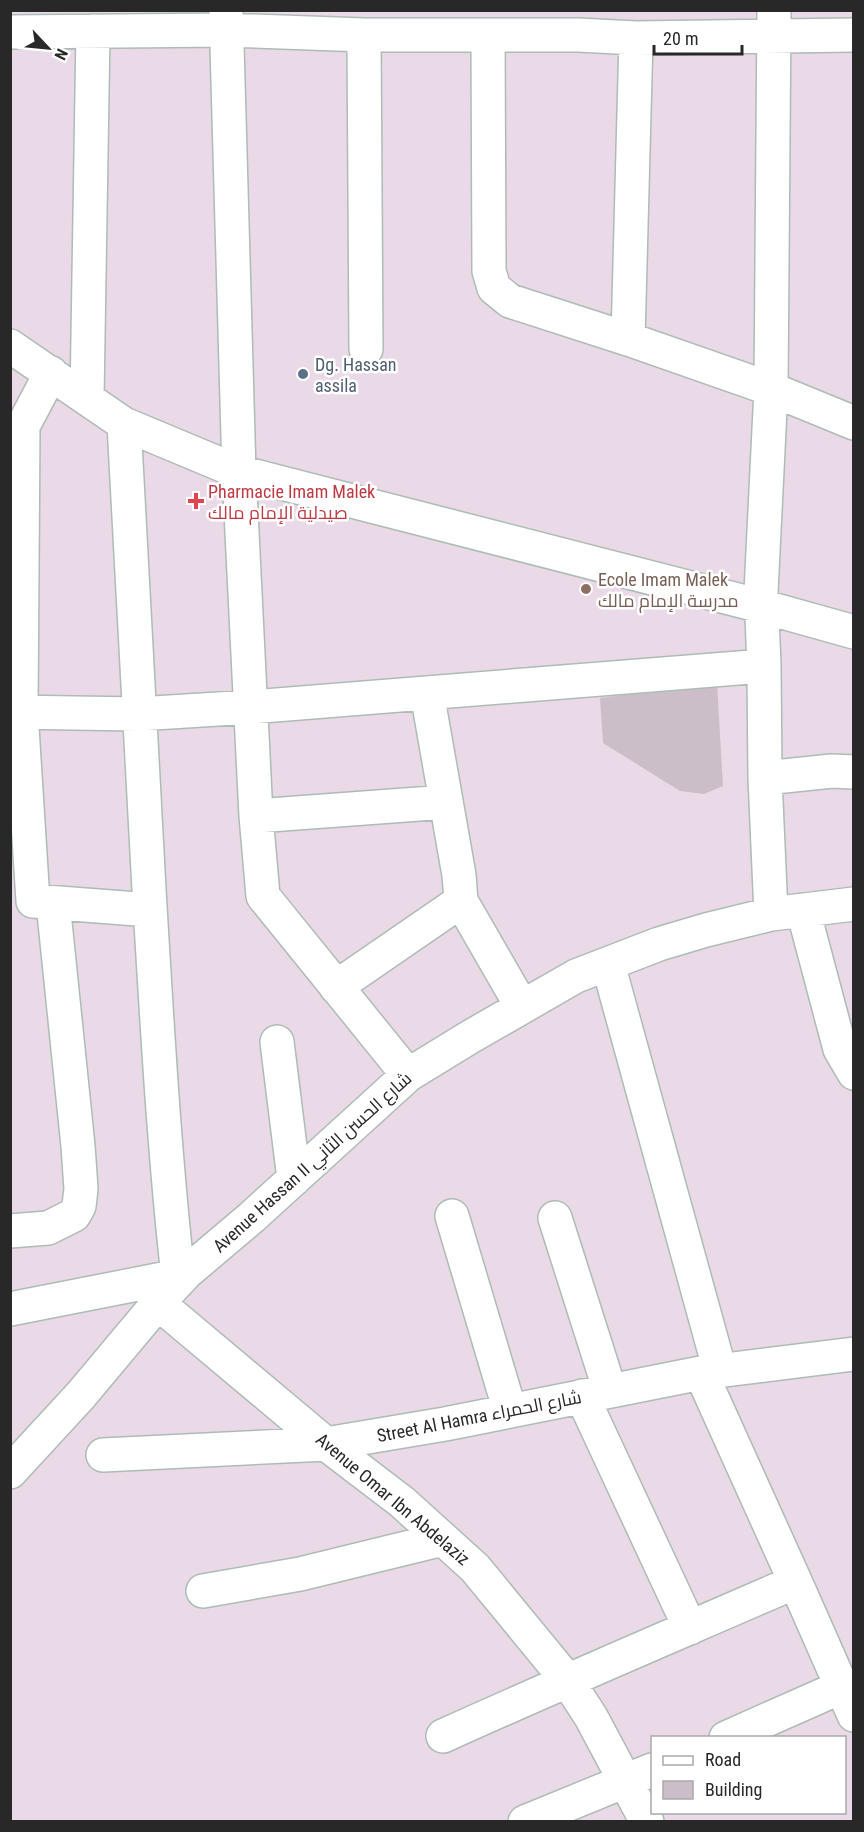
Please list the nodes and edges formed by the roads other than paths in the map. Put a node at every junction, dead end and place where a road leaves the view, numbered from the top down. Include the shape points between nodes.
1 (226, 20) edge
2 (577, 23) edge
3 (774, 23) edge
4 (93, 31) junction
5 (10, 32) edge
6 (854, 34) edge
7 (364, 35) junction
8 (488, 35) junction
9 (636, 38) junction
10 (628, 339) junction
11 (10, 346) edge
12 (366, 349) dead end
13 (51, 373) junction
14 (771, 389) junction
15 (87, 398) junction
16 (854, 423) edge
17 (124, 424) junction
18 (239, 472) junction
19 (761, 606) junction
20 (854, 632) edge
21 (764, 666) junction
22 (427, 693) junction
23 (250, 707) junction
24 (16, 712) edge
25 (138, 714) junction
26 (854, 772) edge
27 (765, 778) junction
28 (446, 802) junction
29 (256, 816) junction
30 (32, 900) edge
31 (461, 901) junction
32 (854, 904) edge
33 (150, 910) junction
34 (803, 910) junction
35 (771, 914) junction
36 (608, 964) junction
37 (336, 987) junction
38 (522, 1007) junction
39 (277, 1042) dead end
40 (854, 1073) edge
41 (408, 1075) junction
42 (294, 1179) junction
43 (452, 1216) dead end
44 (555, 1218) dead end
45 (10, 1231) edge
46 (181, 1276) junction
47 (158, 1302) junction
48 (10, 1309) edge
49 (854, 1354) edge
50 (711, 1372) junction
51 (596, 1393) junction
52 (510, 1411) junction
53 (326, 1444) junction
54 (103, 1455) dead end
55 (10, 1472) edge
56 (443, 1539) junction
57 (795, 1581) junction
58 (202, 1592) dead end
59 (690, 1628) junction
60 (567, 1680) junction
61 (847, 1701) edge
62 (443, 1736) dead end
63 (729, 1736) edge
64 (639, 1776) edge
65 (525, 1821) edge
66 (647, 1821) edge

1 - 4 street
1 - 7 street
1 - 18 street
2 - 8 street
2 - 9 street
3 - 6 street
3 - 9 street
3 - 14 street
4 - 5 street
4 - 15 street
7 - 8 street
7 - 12 street
8 - 10 street via 489,271 494,288 510,301
9 - 10 street
10 - 14 street
11 - 13 street
13 - 15 street
13 - 24 street via 23,426
14 - 16 street
14 - 19 street
15 - 17 street
17 - 18 street
17 - 25 street
18 - 19 street
18 - 23 street
19 - 20 street
19 - 21 street
21 - 22 street
21 - 27 street
22 - 23 street
22 - 28 street
23 - 25 street
23 - 29 street
24 - 25 street
24 - 30 street
25 - 33 street
26 - 27 street
27 - 35 street
28 - 29 street
28 - 31 street
29 - 37 street via 263,896
30 - 33 street
30 - 45 street via 78,1146 81,1189 74,1215 48,1228
31 - 37 street
31 - 38 street
32 - 34 street, Avenue Hassan II شارع الحسن الثاني
33 - 46 street via 170,1203
34 - 35 street, Avenue Hassan II شارع الحسن الثاني
34 - 40 street via 840,1049
35 - 36 street, Avenue Hassan II شارع الحسن الثاني via 658,944
36 - 38 street, Avenue Hassan II شارع الحسن الثاني via 576,976
36 - 50 street
37 - 41 street
38 - 41 street, Avenue Hassan II شارع الحسن الثاني
39 - 42 street
41 - 42 street, Avenue Hassan II شارع الحسن الثاني
42 - 46 street, Avenue Hassan II شارع الحسن الثاني
43 - 52 street
44 - 51 street
46 - 47 street, Avenue Hassan II شارع الحسن الثاني
46 - 48 street
47 - 53 street, Avenue Omar Ibn Abdelaziz
47 - 55 street, Avenue Hassan II شارع الحسن الثاني
49 - 50 street, Street Al Hamra شارع الحمراء
50 - 51 street, Street Al Hamra شارع الحمراء
50 - 57 street
51 - 52 street, Street Al Hamra شارع الحمراء
51 - 59 street
52 - 53 street, Street Al Hamra شارع الحمراء
53 - 54 street, Street Al Hamra شارع الحمراء
53 - 56 street, Avenue Omar Ibn Abdelaziz
56 - 58 street via 300,1574
56 - 60 street, Avenue Omar Ibn Abdelaziz via 475,1568
57 - 59 street
57 - 61 street
59 - 60 street
60 - 62 street
60 - 64 street, Avenue Omar Ibn Abdelaziz
61 - 63 street
64 - 65 street
64 - 66 street, Avenue Omar Ibn Abdelaziz

